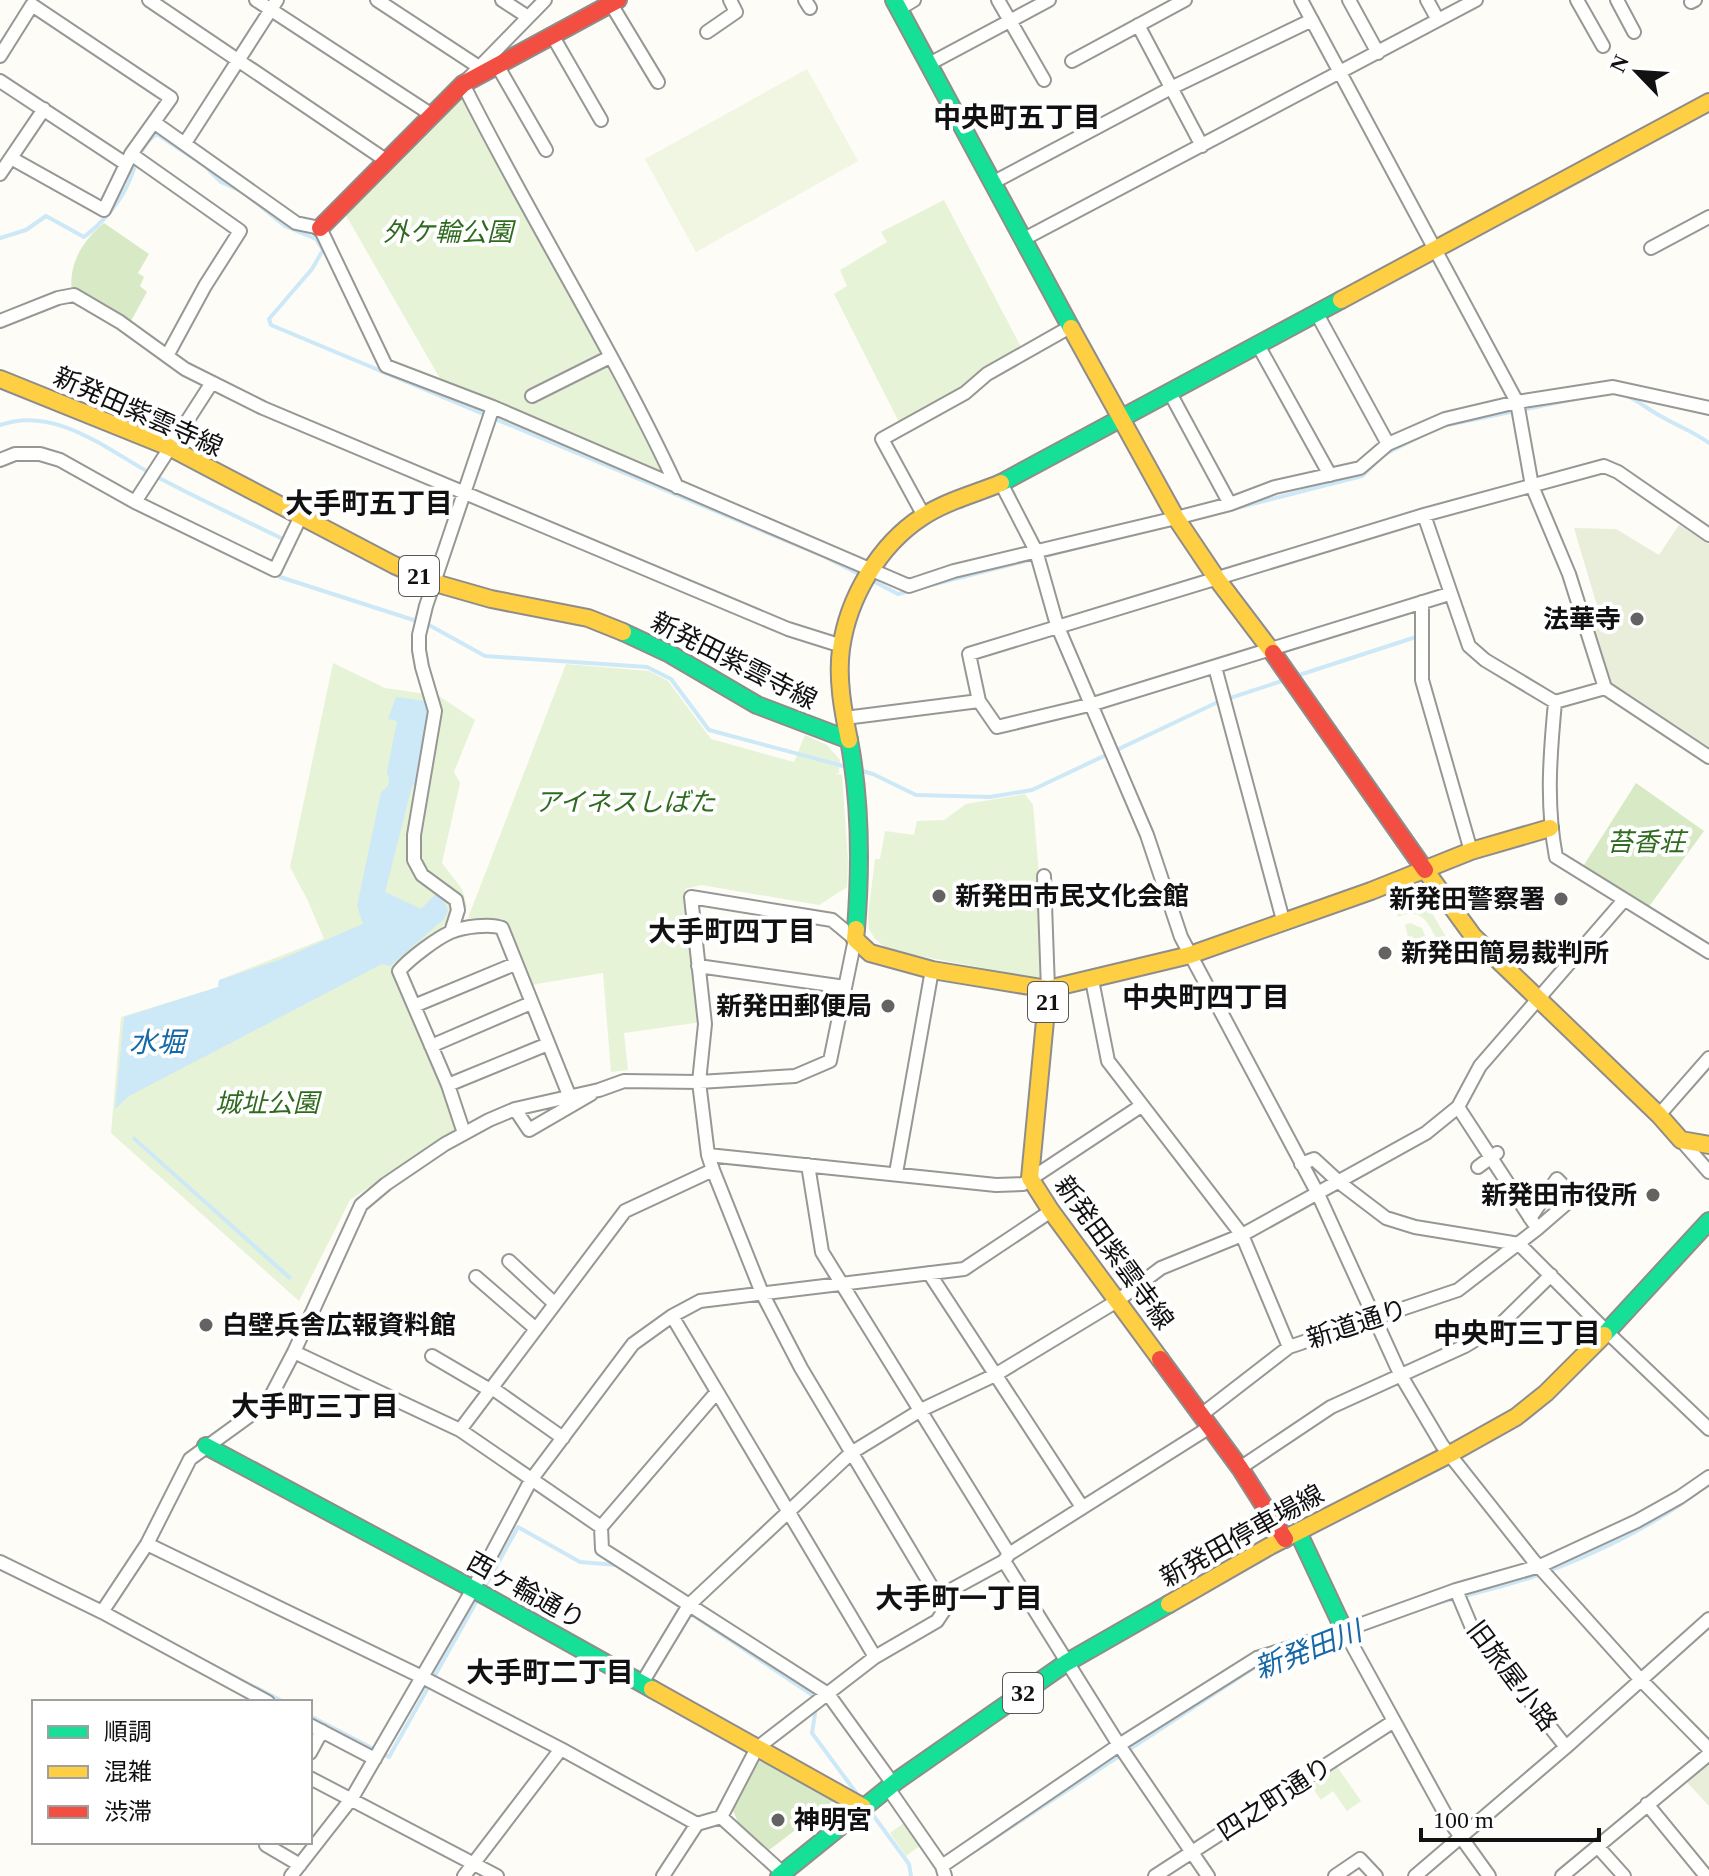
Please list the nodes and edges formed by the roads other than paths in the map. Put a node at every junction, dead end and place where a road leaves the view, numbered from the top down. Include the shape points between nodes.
1 (149, 0) edge
2 (256, 0) edge
3 (377, 0) edge
4 (502, 0) edge
5 (545, 0) edge
6 (730, 0) edge
7 (914, 0) edge
8 (998, 0) edge
9 (1049, 0) edge
10 (1185, 0) edge
11 (1301, 0) edge
12 (1349, 0) edge
13 (1427, 0) edge
14 (1476, 0) edge
15 (1577, 0) edge
16 (1617, 0) edge
17 (614, 2) edge
18 (896, 4) edge
19 (274, 5) edge
20 (528, 17) junction
21 (1312, 20) junction
22 (1438, 20) junction
23 (1009, 21) junction
24 (1138, 25) junction
25 (707, 32) dead end
26 (1634, 32) dead end
27 (552, 35) junction
28 (1603, 46) dead end
29 (1378, 53) junction
30 (0, 56) edge
31 (238, 59) junction
32 (1072, 61) dead end
33 (929, 64) junction
34 (497, 65) junction
35 (479, 67) junction
36 (1340, 73) junction
37 (1044, 80) dead end
38 (0, 81) edge
39 (658, 82) dead end
40 (463, 84) junction
41 (1173, 87) junction
42 (1709, 102) edge
43 (44, 109) junction
44 (432, 115) junction
45 (601, 120) dead end
46 (155, 123) junction
47 (185, 143) junction
48 (1202, 146) junction
49 (546, 150) dead end
50 (11, 158) junction
51 (128, 159) junction
52 (387, 161) junction
53 (0, 174) edge
54 (992, 183) junction
55 (1709, 217) edge
56 (320, 228) junction
57 (1022, 240) junction
58 (1651, 248) dead end
59 (1435, 250) junction
60 (1317, 314) junction
61 (0, 321) edge
62 (1070, 327) junction
63 (1258, 345) junction
64 (167, 356) junction
65 (610, 357) junction
66 (0, 379) edge
67 (211, 384) junction
68 (1170, 393) junction
69 (532, 396) dead end
70 (1517, 402) junction
71 (493, 407) junction
72 (1709, 408) edge
73 (1121, 420) junction
74 (1388, 444) junction
75 (169, 447) junction
76 (0, 460) edge
77 (1330, 475) junction
78 (1001, 483) junction
79 (1532, 486) junction
80 (677, 487) junction
81 (464, 493) junction
82 (135, 502) junction
83 (1230, 504) junction
84 (1424, 515) junction
85 (301, 516) junction
86 (924, 516) junction
87 (1176, 518) junction
88 (1709, 535) edge
89 (1036, 551) junction
90 (871, 569) junction
91 (1217, 579) junction
92 (435, 583) junction
93 (1449, 594) junction
94 (1422, 602) junction
95 (1057, 625) junction
96 (842, 646) junction
97 (1270, 649) junction
98 (1215, 667) junction
99 (1605, 688) junction
100 (979, 701) junction
101 (1555, 702) junction
102 (1093, 704) junction
103 (845, 718) junction
104 (849, 740) junction
105 (1709, 757) edge
106 (1550, 828) junction
107 (1471, 851) junction
108 (1424, 870) junction
109 (1044, 876) dead end
110 (1624, 900) junction
111 (1283, 920) junction
112 (451, 932) junction
113 (855, 939) junction
114 (1709, 952) edge
115 (1190, 955) junction
116 (515, 964) junction
117 (698, 966) junction
118 (932, 970) junction
119 (1092, 980) junction
120 (845, 987) junction
121 (1048, 989) junction
122 (1537, 1000) junction
123 (531, 1003) junction
124 (414, 1006) junction
125 (548, 1044) junction
126 (431, 1046) junction
127 (1709, 1058) edge
128 (699, 1082) junction
129 (448, 1085) junction
130 (599, 1090) junction
131 (569, 1095) junction
132 (1141, 1106) junction
133 (1458, 1107) junction
134 (515, 1109) junction
135 (1659, 1115) junction
136 (464, 1133) junction
137 (1681, 1140) junction
138 (1709, 1145) edge
139 (1497, 1153) dead end
140 (708, 1155) junction
141 (1301, 1164) junction
142 (808, 1165) junction
143 (1478, 1167) dead end
144 (713, 1170) junction
145 (1709, 1172) edge
146 (896, 1173) junction
147 (1030, 1178) junction
148 (1340, 1183) junction
149 (1318, 1194) junction
150 (1051, 1211) junction
151 (1709, 1221) edge
152 (1242, 1235) junction
153 (1519, 1244) junction
154 (509, 1261) dead end
155 (929, 1273) junction
156 (1551, 1275) junction
157 (476, 1277) dead end
158 (843, 1284) junction
159 (762, 1293) junction
160 (1117, 1301) junction
161 (555, 1304) junction
162 (672, 1316) junction
163 (1373, 1320) junction
164 (536, 1329) junction
165 (1607, 1332) junction
166 (1289, 1347) junction
167 (294, 1352) junction
168 (432, 1356) dead end
169 (1400, 1374) junction
170 (995, 1375) junction
171 (491, 1389) junction
172 (716, 1393) junction
173 (921, 1410) junction
174 (1205, 1421) junction
175 (1709, 1429) edge
176 (460, 1430) junction
177 (563, 1438) junction
178 (206, 1446) junction
179 (851, 1453) junction
180 (1450, 1454) junction
181 (1240, 1468) junction
182 (1709, 1477) edge
183 (531, 1480) junction
184 (1082, 1507) junction
185 (787, 1511) junction
186 (601, 1527) junction
187 (1291, 1535) junction
188 (147, 1544) junction
189 (1006, 1558) junction
190 (0, 1562) edge
191 (1544, 1570) junction
192 (473, 1589) junction
193 (1458, 1596) junction
194 (938, 1597) junction
195 (689, 1605) junction
196 (102, 1612) junction
197 (1709, 1619) edge
198 (1347, 1634) junction
199 (875, 1657) junction
200 (1066, 1663) junction
201 (422, 1677) junction
202 (1640, 1679) junction
203 (642, 1683) junction
204 (828, 1694) junction
205 (264, 1700) edge
206 (1394, 1721) junction
207 (312, 1726) edge
208 (322, 1731) junction
209 (1566, 1747) junction
210 (757, 1748) junction
211 (312, 1749) edge
212 (561, 1749) junction
213 (1122, 1750) junction
214 (1709, 1752) edge
215 (375, 1759) junction
216 (312, 1779) edge
217 (891, 1786) junction
218 (352, 1798) junction
219 (1647, 1804) junction
220 (863, 1807) junction
221 (721, 1817) junction
222 (697, 1824) junction
223 (1459, 1837) junction
224 (266, 1844) edge
225 (1598, 1847) junction
226 (1193, 1853) junction
227 (473, 1864) junction
228 (300, 1865) junction
229 (944, 1871) edge
230 (1702, 1871) edge
231 (783, 1875) edge
232 (291, 1876) edge
233 (464, 1876) edge
234 (497, 1876) edge
235 (663, 1876) edge
236 (1155, 1876) edge
237 (1208, 1876) edge
238 (1335, 1876) edge
239 (1376, 1876) edge
240 (1415, 1876) edge
241 (1489, 1876) edge
242 (1562, 1876) edge
243 (1624, 1876) edge
244 (1687, 1876) edge

1 - 31 street
2 - 19 street
3 - 35 street
4 - 20 street
5 - 20 street
6 - 25 street via 736,12
7 - 18 street
8 - 23 street
9 - 23 street
10 - 24 street
11 - 21 street
12 - 29 street
13 - 22 street
14 - 22 street
15 - 28 street
16 - 26 street
17 - 27 street
17 - 39 street
18 - 33 street
19 - 31 street
19 - 44 street
20 - 35 street
21 - 36 street
21 - 41 street
22 - 29 street
23 - 33 street
23 - 37 street
24 - 32 street
24 - 41 street
27 - 34 street
27 - 45 street
29 - 36 street
30 - 46 street via 32,5 171,98
31 - 47 street
31 - 52 street
33 - 54 street
34 - 40 street
34 - 49 street
35 - 40 street
36 - 48 street
36 - 59 street
38 - 43 street
40 - 44 street
40 - 65 street
41 - 48 street
41 - 54 street
42 - 59 street
43 - 50 street
43 - 51 street
44 - 52 street
46 - 47 street
46 - 51 street
47 - 56 street via 296,223
48 - 57 street
50 - 51 street via 104,210
50 - 53 street
51 - 64 street via 240,231
52 - 56 street
54 - 57 street
55 - 58 street
56 - 71 street via 386,366
57 - 62 street
59 - 60 street
59 - 70 street
60 - 63 street
60 - 74 street
61 - 64 street via 74,295
62 - 73 street
62 - 86 street via 882,439
63 - 68 street
63 - 77 street
64 - 67 street
65 - 69 street
65 - 80 street
66 - 75 street, 新発田紫雲寺線 / 21
67 - 75 street
67 - 81 street
68 - 73 street
68 - 83 street
70 - 72 street via 1613,387
70 - 74 street via 1445,419
70 - 79 street
71 - 80 street
71 - 81 street
73 - 78 street
73 - 87 street
74 - 77 street via 1360,468
75 - 82 street
75 - 85 street, 新発田紫雲寺線 / 21
76 - 82 street via 40,454 60,460
77 - 83 street
78 - 86 street
78 - 89 street
79 - 84 street
79 - 88 street via 1604,466
79 - 99 street via 1569,574
80 - 90 street
81 - 92 street
81 - 96 street via 788,629
82 - 85 street via 275,570
83 - 87 street
84 - 91 street
84 - 93 street
85 - 92 street, 新発田紫雲寺線 / 21
86 - 90 street via 894,537
87 - 89 street
87 - 91 street
89 - 90 street via 909,586
89 - 95 street
90 - 96 street
91 - 95 street
91 - 97 street
92 - 104 street, 新発田紫雲寺線 / 21 via 588,618 670,654 757,705
92 - 112 street via 419,635 435,711 413,853 422,875 456,900
93 - 94 street
93 - 101 street via 1469,646
94 - 97 street
94 - 107 street via 1422,680
95 - 100 street via 969,654
95 - 102 street
96 - 103 street
97 - 98 street
97 - 108 street
98 - 102 street
98 - 111 street
99 - 101 street
99 - 105 street
100 - 102 street via 997,727
100 - 103 street
101 - 106 street via 1548,770
102 - 115 street
103 - 104 street
104 - 113 street via 861,865
106 - 107 street
106 - 110 street via 1556,857
107 - 108 street
108 - 111 street
108 - 122 street via 1473,936
109 - 121 street
110 - 114 street
110 - 122 street
111 - 115 street
112 - 116 street via 502,928
112 - 124 street via 399,971
113 - 117 street via 832,920 691,897
113 - 118 street, 21 via 870,953
113 - 120 street
115 - 119 street
115 - 141 street
116 - 123 street
116 - 124 street
117 - 120 street
117 - 128 street via 705,1024
118 - 121 street, 21
118 - 146 street
119 - 121 street
119 - 132 street via 1108,1061
120 - 128 street via 830,1061 795,1076
121 - 147 street, 新発田紫雲寺線 / 21
122 - 133 street via 1480,1066
122 - 135 street
123 - 125 street
123 - 126 street
124 - 126 street
125 - 129 street
125 - 131 street
126 - 129 street
127 - 135 street
128 - 130 street via 624,1081
128 - 140 street
129 - 136 street
130 - 131 street
130 - 134 street via 529,1130
131 - 134 street
132 - 147 street
132 - 152 street
133 - 148 street via 1426,1133
133 - 153 street, 新道通り via 1534,1224
134 - 136 street
135 - 137 street
136 - 167 street via 361,1205
137 - 138 street
137 - 145 street
139 - 143 street
140 - 142 street
140 - 144 street
141 - 148 street via 1314,1159
141 - 149 street
142 - 146 street
142 - 158 street via 822,1252
144 - 159 street
144 - 161 street via 625,1211
146 - 147 street via 996,1185 1023,1184
147 - 150 street, 新発田紫雲寺線
148 - 149 street
148 - 153 street via 1386,1218
149 - 152 street
149 - 163 street
150 - 155 street via 964,1269
150 - 160 street, 新発田紫雲寺線
151 - 165 street, 新発田停車場線 / 32
152 - 160 street via 1161,1268
152 - 166 street
153 - 156 street
153 - 163 street, 新道通り via 1458,1290
154 - 161 street
155 - 158 street
155 - 170 street
156 - 165 street
156 - 169 street via 1500,1325
157 - 164 street
158 - 159 street
158 - 173 street
159 - 162 street via 700,1301
159 - 179 street
160 - 170 street
160 - 174 street, 新発田紫雲寺線
161 - 164 street
162 - 172 street
162 - 177 street via 633,1344
163 - 166 street, 新道通り
163 - 169 street
164 - 171 street
165 - 175 street
165 - 180 street, 新発田停車場線 / 32 via 1516,1417
166 - 174 street, 新道通り
167 - 176 street
167 - 178 street via 272,1394
168 - 171 street
169 - 180 street
169 - 181 street via 1331,1407
170 - 173 street
170 - 184 street
171 - 176 street
171 - 177 street
172 - 185 street
172 - 186 street
173 - 179 street
173 - 189 street
174 - 181 street, 新発田紫雲寺線
174 - 184 street, 新道通り
176 - 183 street
177 - 183 street
178 - 188 street via 190,1459
178 - 192 street, 西ヶ輪通り
179 - 185 street
179 - 194 street
180 - 187 street, 新発田停車場線 / 32
180 - 191 street
181 - 187 street, 新発田紫雲寺線
182 - 191 street
183 - 186 street
183 - 192 street
184 - 189 street, 新道通り
185 - 195 street
185 - 199 street
186 - 195 street via 602,1549
187 - 198 street, 新発田紫雲寺線
187 - 200 street, 新発田停車場線 / 32
188 - 196 street
188 - 201 street
189 - 194 street, 新道通り
189 - 200 street
190 - 196 street
191 - 193 street
191 - 202 street
192 - 201 street
192 - 203 street, 西ヶ輪通り
193 - 198 street
193 - 209 street, 旧旅屋小路 via 1472,1628
194 - 199 street via 945,1609 937,1621
195 - 203 street
195 - 204 street
196 - 205 street
197 - 202 street
198 - 206 street
198 - 213 street via 1257,1658
199 - 204 street
200 - 213 street
200 - 217 street, 新発田停車場線 / 32
201 - 212 street
201 - 215 street
202 - 209 street
202 - 214 street
203 - 210 street, 西ヶ輪通り
204 - 210 street
204 - 217 street
206 - 223 street
206 - 226 street, 四之町通り
207 - 208 street
208 - 211 street
208 - 215 street
209 - 223 street
210 - 220 street, 西ヶ輪通り
210 - 221 street
212 - 222 street
212 - 227 street
213 - 226 street
213 - 229 street
214 - 219 street
215 - 218 street
216 - 218 street
217 - 220 street, 新発田停車場線 / 32
217 - 229 street
218 - 227 street
218 - 228 street
219 - 225 street
219 - 230 street
220 - 231 street, 新発田停車場線 / 32
221 - 222 street
221 - 231 street
222 - 235 street
223 - 240 street
223 - 241 street
224 - 228 street
225 - 242 street
225 - 243 street
226 - 236 street, 四之町通り
226 - 237 street
227 - 233 street
227 - 234 street
228 - 232 street
230 - 244 street
238 - 239 street via 1360,1859

